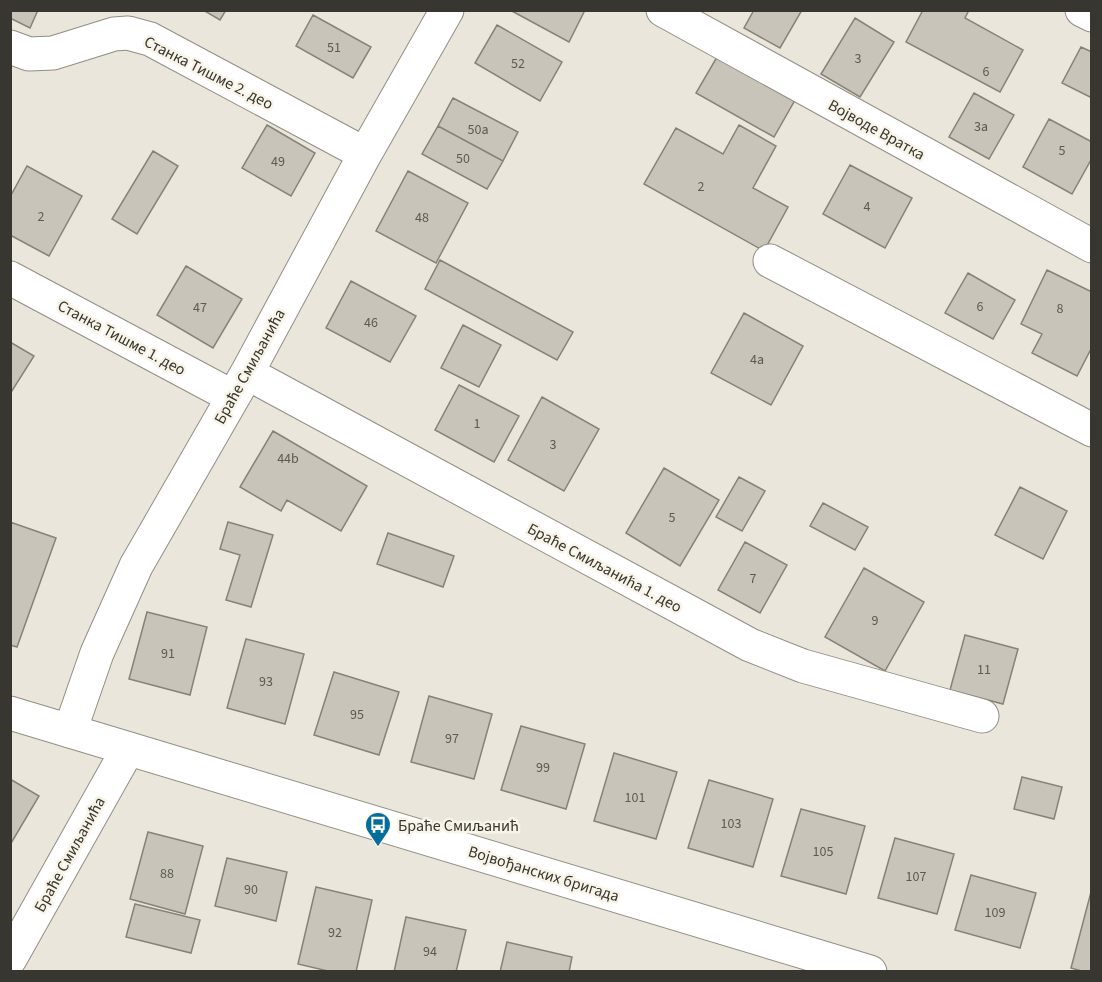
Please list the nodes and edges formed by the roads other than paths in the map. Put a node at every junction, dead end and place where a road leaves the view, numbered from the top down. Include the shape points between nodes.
1 (447, 10) edge
2 (663, 10) edge
3 (1082, 10) edge
4 (1092, 15) edge
5 (10, 48) edge
6 (365, 154) junction
7 (1092, 246) edge
8 (770, 261) dead end
9 (10, 278) edge
10 (240, 385) junction
11 (1092, 430) edge
12 (10, 713) edge
13 (982, 716) dead end
14 (69, 730) junction
15 (128, 748) junction
16 (10, 959) edge
17 (870, 972) edge

1 - 6 street, Браће Смиљанића
2 - 7 street, Војводе Вратка
3 - 4 street
5 - 6 street, Станка Тишме 2. део via 29,54 53,53 114,34 150,39
6 - 10 street, Браће Смиљанића
8 - 11 street
9 - 10 street, Станка Тишме 1. део
10 - 13 street, Браће Смиљанића 1. део via 750,645 803,666
10 - 14 street, Браће Смиљанића via 136,566 97,653
12 - 14 street, Војвођанских бригада
14 - 15 street, Војвођанских бригада
15 - 16 street, Браће Смиљанића
15 - 17 street, Војвођанских бригада

